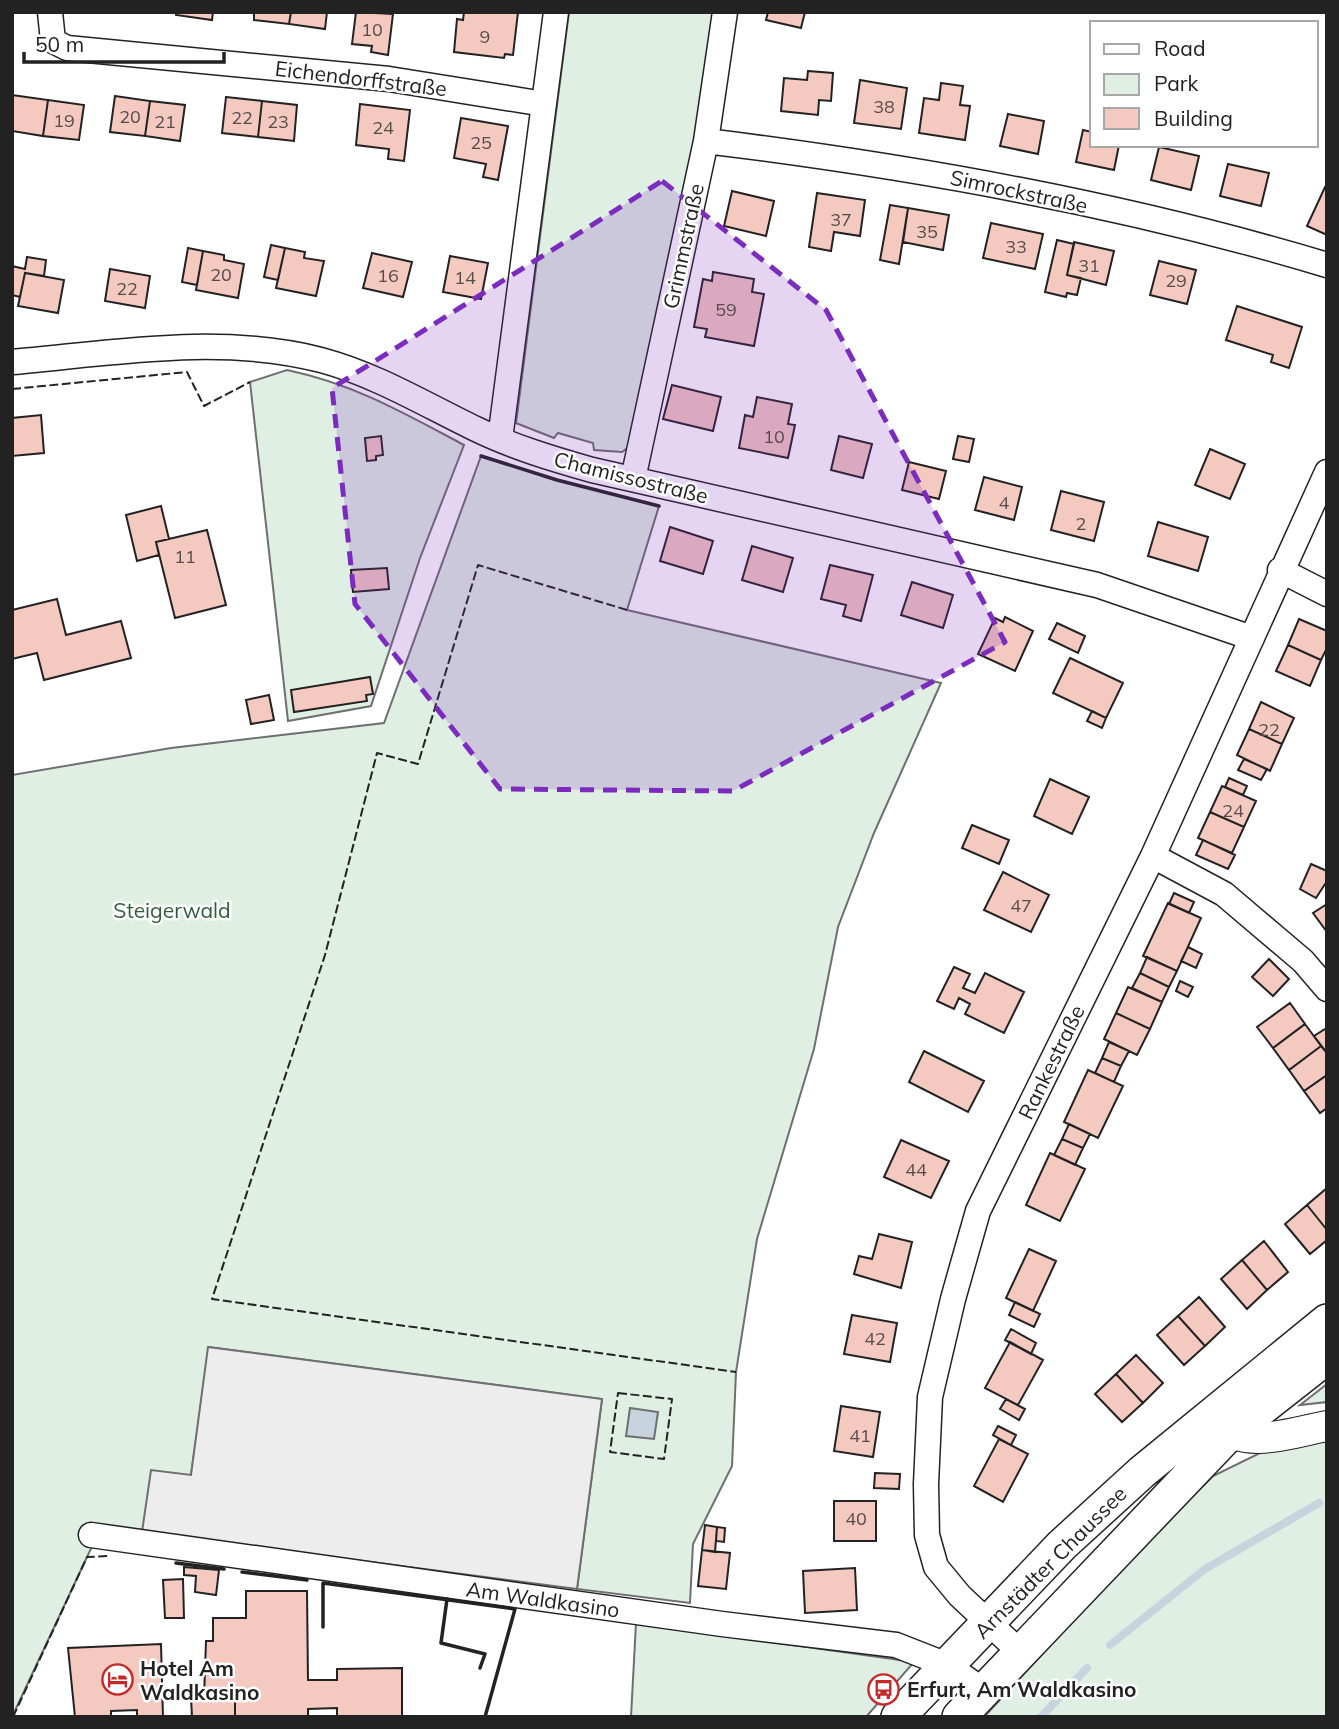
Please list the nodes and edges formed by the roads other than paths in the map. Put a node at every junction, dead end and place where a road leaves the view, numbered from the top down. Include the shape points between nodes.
1 (50, 12) edge
2 (556, 12) edge
3 (724, 12) edge
4 (544, 104) junction
5 (706, 141) junction
6 (1327, 265) edge
7 (12, 362) edge
8 (500, 439) junction
9 (1327, 472) edge
10 (633, 479) junction
11 (1280, 570) junction
12 (1327, 594) edge
13 (1252, 638) junction
14 (1153, 856) junction
15 (1327, 989) edge
16 (1327, 1321) edge
17 (1327, 1357) edge
18 (1220, 1424) junction
19 (1327, 1426) edge
20 (91, 1535) dead end
21 (989, 1622) junction
22 (1021, 1653) junction
23 (947, 1665) junction
24 (984, 1691) junction
25 (898, 1717) edge
26 (959, 1717) edge

1 - 4 street, Eichendorffstraße via 53,41 67,48 389,79
2 - 4 street
3 - 5 street, Grimmstraße
4 - 8 street
5 - 6 street, Simrockstraße via 1013,187 1255,243
5 - 10 street, Grimmstraße
7 - 8 street, Chamissostraße via 185,347 319,360 389,383
8 - 10 street, Chamissostraße
9 - 11 street, Rankestraße
10 - 13 street, Chamissostraße via 1097,585
11 - 12 street
11 - 13 street, Rankestraße
13 - 14 street, Rankestraße
14 - 15 street via 1224,894 1294,952
14 - 21 street, Rankestraße via 978,1211 930,1397 927,1535 936,1567
16 - 18 main road
17 - 18 main road
18 - 19 street via 1255,1438
18 - 21 main road, Arnstädter Chaussee via 1062,1545
18 - 22 main road, Arnstädter Chaussee
20 - 23 street, Am Waldkasino via 897,1646
21 - 22 street, Rankestraße
21 - 23 main road, Arnstädter Chaussee
22 - 24 main road, Arnstädter Chaussee
23 - 24 street, Am Waldkasino
23 - 25 main road, Arnstädter Chaussee
24 - 26 main road, Arnstädter Chaussee

